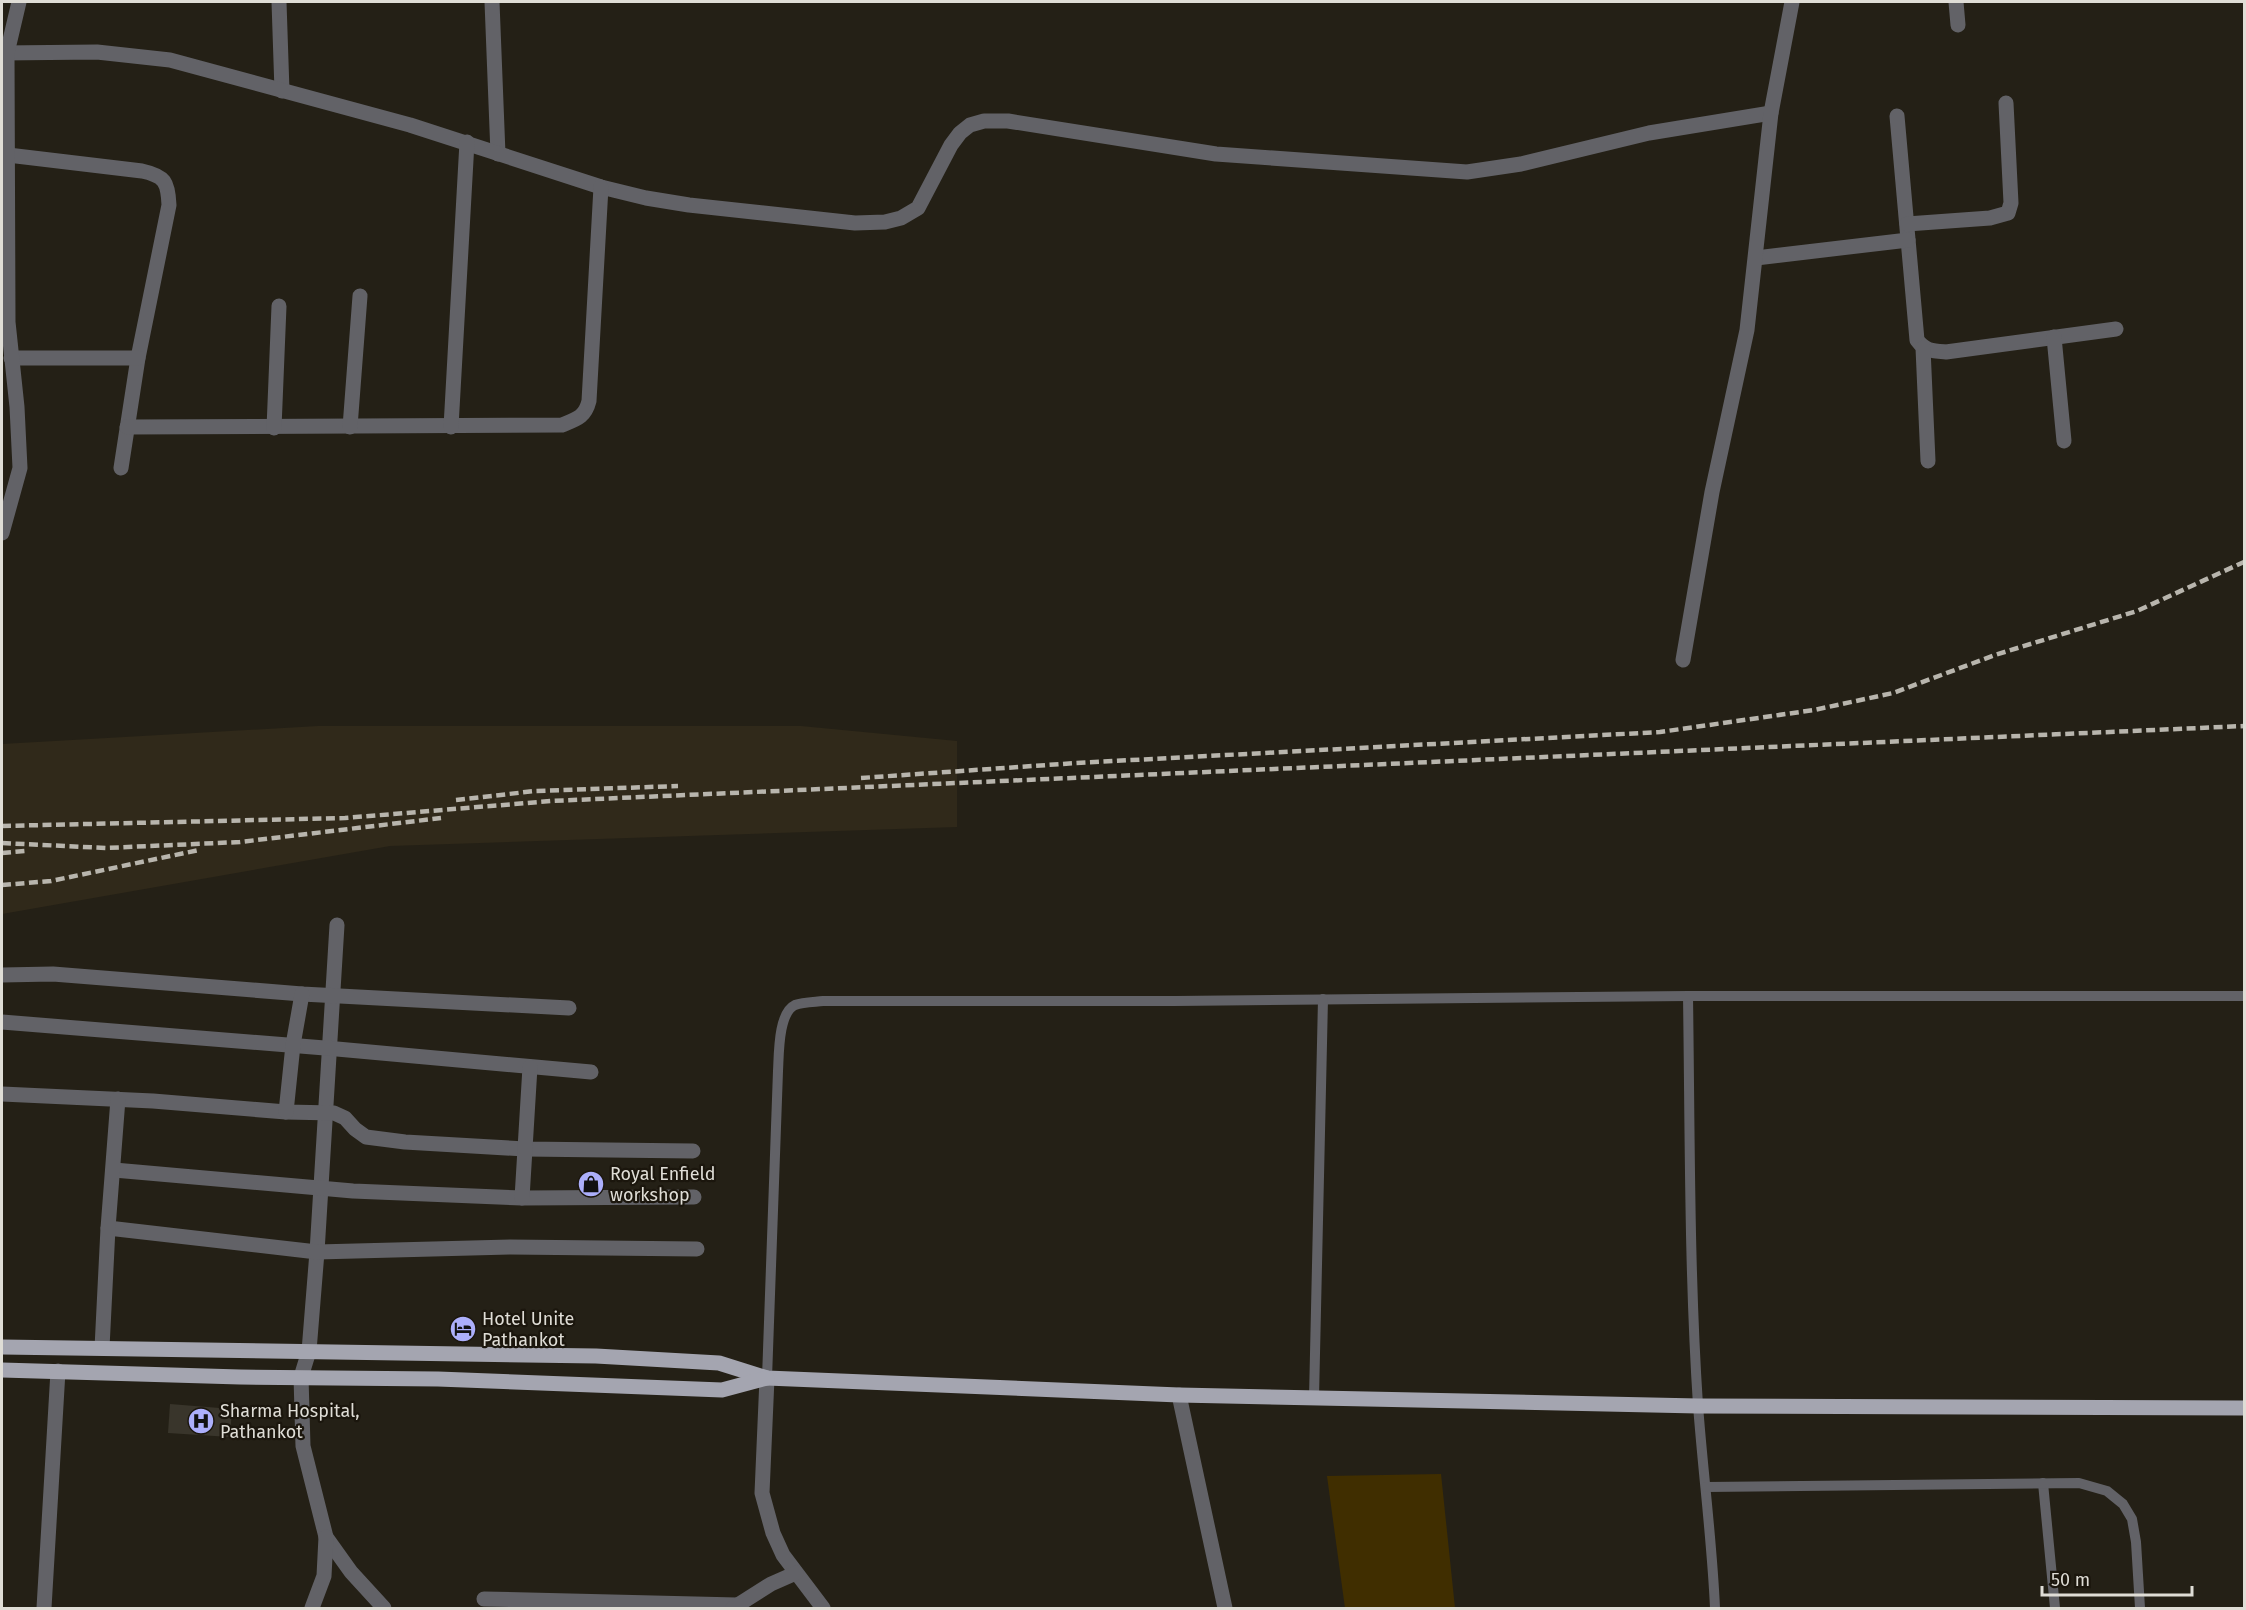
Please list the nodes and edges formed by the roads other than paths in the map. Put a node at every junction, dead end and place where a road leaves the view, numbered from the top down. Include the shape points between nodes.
1 (19, 2) edge
2 (279, 2) edge
3 (492, 2) edge
4 (1792, 2) edge
5 (1956, 2) edge
6 (1958, 25) dead end
7 (4, 53) edge
8 (282, 91) junction
9 (2006, 104) dead end
10 (1771, 113) junction
11 (1897, 116) dead end
12 (467, 142) junction
13 (498, 154) junction
14 (8, 155) junction
15 (601, 187) junction
16 (1907, 224) junction
17 (1908, 240) junction
18 (1756, 258) junction
19 (360, 296) dead end
20 (279, 306) dead end
21 (5, 322) edge
22 (2116, 329) dead end
23 (2054, 337) junction
24 (1923, 348) junction
25 (11, 358) junction
26 (138, 358) junction
27 (128, 427) junction
28 (350, 427) junction
29 (451, 427) junction
30 (274, 428) junction
31 (2064, 441) dead end
32 (1928, 461) dead end
33 (121, 468) dead end
34 (2, 533) edge
35 (1683, 660) dead end
36 (337, 925) dead end
37 (2, 975) edge
38 (302, 994) junction
39 (334, 995) junction
40 (1688, 996) junction
41 (2244, 996) edge
42 (1323, 999) junction
43 (569, 1008) dead end
44 (2, 1022) edge
45 (293, 1045) junction
46 (329, 1048) junction
47 (530, 1067) junction
48 (591, 1072) dead end
49 (2, 1094) edge
50 (118, 1099) junction
51 (286, 1112) junction
52 (327, 1113) junction
53 (525, 1149) junction
54 (693, 1151) dead end
55 (114, 1170) junction
56 (321, 1189) junction
57 (694, 1197) dead end
58 (522, 1198) junction
59 (108, 1228) junction
60 (697, 1249) dead end
61 (317, 1252) junction
62 (2, 1347) edge
63 (102, 1348) junction
64 (309, 1351) junction
65 (2, 1370) edge
66 (58, 1371) junction
67 (301, 1377) junction
68 (767, 1378) junction
69 (1179, 1395) junction
70 (1314, 1398) junction
71 (1698, 1406) junction
72 (2244, 1408) edge
73 (2043, 1483) junction
74 (1706, 1487) junction
75 (326, 1537) junction
76 (796, 1574) junction
77 (484, 1599) dead end
78 (735, 1607) edge
79 (44, 1608) edge
80 (312, 1608) edge
81 (384, 1608) edge
82 (823, 1608) edge
83 (1225, 1608) edge
84 (1715, 1608) edge
85 (2055, 1608) edge
86 (2140, 1608) edge

1 - 7 street
2 - 8 street
3 - 13 street
4 - 10 street
5 - 6 street
7 - 8 street via 97,52 170,60
7 - 14 street
8 - 12 street
9 - 16 street via 2011,203 2008,213 1990,218
10 - 15 street via 1649,133 1521,164 1467,172 1216,154 1008,121 984,121 960,133 918,208 885,222 855,223 689,205
10 - 18 street
11 - 16 street
12 - 13 street
12 - 29 street
13 - 15 street
14 - 21 street
14 - 26 street via 142,171 157,174 164,181 169,205
15 - 29 street via 586,412 562,425
16 - 17 street
17 - 18 street
17 - 24 street via 1917,340
18 - 35 street via 1747,330 1712,492
19 - 28 street
20 - 30 street
21 - 25 street
22 - 23 street
23 - 24 street via 1946,352
23 - 31 street
24 - 32 street
25 - 26 street
25 - 34 street via 20,468
26 - 27 street
27 - 30 street
27 - 33 street
28 - 29 street
28 - 30 street
36 - 39 street
37 - 38 street via 53,974
38 - 39 street
38 - 45 street
39 - 43 street
39 - 46 street
40 - 41 lane
40 - 42 lane
40 - 71 lane
42 - 68 lane via 823,1001 793,1006 782,1028 778,1071
42 - 70 lane
44 - 45 street
45 - 46 street
45 - 51 street
46 - 47 street
46 - 52 street
47 - 48 street
47 - 53 street
49 - 50 street
50 - 51 street
50 - 55 street
51 - 52 street
52 - 53 street via 345,1118 366,1137 380,1140
52 - 56 street
53 - 54 street
53 - 58 street
55 - 56 street
55 - 59 street
56 - 58 street
56 - 61 street
57 - 58 street
59 - 61 street
59 - 63 street
60 - 61 street via 510,1246
61 - 64 street
62 - 63 main road
63 - 64 main road
64 - 67 street
64 - 68 main road via 596,1356 719,1364
65 - 66 main road
66 - 67 main road
66 - 79 street
67 - 68 main road via 722,1390
67 - 75 street via 303,1446
68 - 69 main road
68 - 76 street via 762,1493 773,1533
69 - 70 main road
69 - 83 street
70 - 71 main road
71 - 72 main road
71 - 74 lane
73 - 74 lane
73 - 85 lane
73 - 86 lane via 2079,1483 2107,1491 2123,1504 2134,1530
74 - 84 lane
75 - 80 street via 324,1576
75 - 81 street
76 - 78 street via 771,1584
76 - 82 street
77 - 78 street

